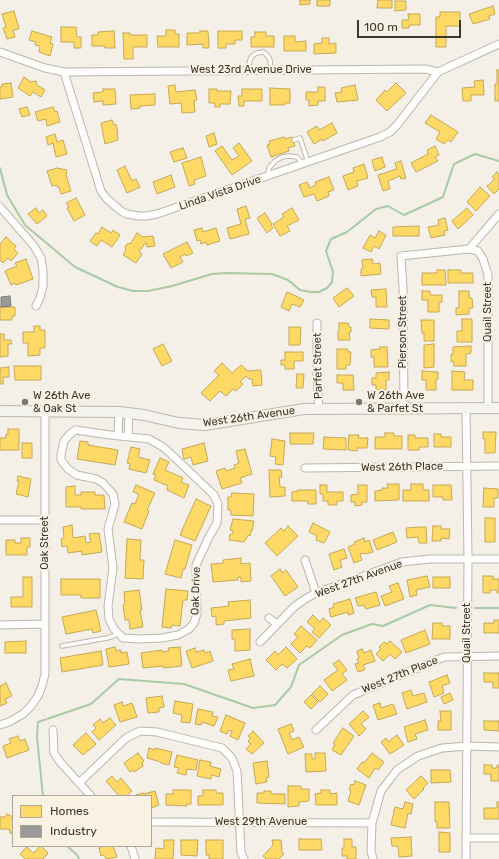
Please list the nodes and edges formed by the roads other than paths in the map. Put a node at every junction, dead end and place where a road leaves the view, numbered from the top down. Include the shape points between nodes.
1 (499, 44) edge
2 (0, 52) edge
3 (248, 70) junction
4 (271, 70) junction
5 (64, 72) junction
6 (438, 72) junction
7 (294, 140) dead end
8 (306, 164) junction
9 (267, 177) junction
10 (0, 207) edge
11 (499, 214) edge
12 (469, 249) junction
13 (36, 306) dead end
14 (317, 323) dead end
15 (404, 408) junction
16 (466, 408) junction
17 (488, 408) junction
18 (499, 408) edge
19 (319, 409) junction
20 (0, 411) edge
21 (45, 411) junction
22 (124, 412) junction
23 (118, 436) junction
24 (128, 437) junction
25 (466, 466) junction
26 (499, 466) edge
27 (305, 468) dead end
28 (0, 520) edge
29 (45, 520) junction
30 (468, 559) junction
31 (499, 559) edge
32 (305, 560) dead end
33 (316, 593) junction
34 (269, 618) dead end
35 (44, 624) junction
36 (277, 624) junction
37 (0, 625) edge
38 (117, 632) junction
39 (260, 642) dead end
40 (62, 646) dead end
41 (499, 656) edge
42 (467, 657) junction
43 (0, 725) edge
44 (52, 728) road end
45 (316, 730) dead end
46 (467, 746) junction
47 (499, 747) edge
48 (79, 783) junction
49 (90, 795) edge
50 (152, 822) edge
51 (239, 822) junction
52 (372, 823) junction
53 (466, 838) junction
54 (499, 838) edge
55 (132, 847) edge
56 (135, 859) edge
57 (244, 859) edge
58 (373, 859) edge
59 (466, 859) edge

1 - 6 street, Linda Vista Drive
2 - 5 street
3 - 4 street, West 23rd Avenue Drive
3 - 4 lane via 250,60 257,52 267,55
3 - 5 street, West 23rd Avenue Drive
4 - 6 street, West 23rd Avenue Drive via 425,69
5 - 9 street, Linda Vista Drive via 101,191 107,199 127,214 157,214
6 - 8 street, Linda Vista Drive via 390,132 380,138
7 - 8 lane via 300,138
8 - 9 street, Linda Vista Drive
8 - 9 lane via 297,157 282,157 269,168
10 - 13 street via 34,246 41,258 43,286
11 - 12 street
12 - 15 street, Pierson Street via 401,256
12 - 17 street, Quail Street via 478,251 488,275
14 - 19 street, Parfet Street
15 - 16 street, West 26th Avenue
15 - 19 street, West 26th Avenue
16 - 17 street, West 26th Avenue
16 - 25 street, Quail Street
17 - 18 street, West 26th Avenue
19 - 22 street, West 26th Avenue via 290,411 205,425 179,423
20 - 21 street, West 26th Avenue
21 - 22 street, West 26th Avenue
21 - 29 street, Oak Street
22 - 23 street
22 - 24 street
23 - 24 street, Oak Drive
23 - 38 street, Oak Drive via 76,430 64,440 61,455 61,460 68,470 96,479 113,494 115,504 108,529 113,568 108,606 109,619
24 - 38 street, Oak Drive via 149,439 163,447 214,495 218,512 217,523 196,565 198,614 189,630 178,636 139,639 123,638
25 - 26 street, West 26th Place
25 - 27 street, West 26th Place
25 - 30 street, Quail Street
28 - 29 street
29 - 35 street, Oak Street
30 - 31 street, West 27th Avenue
30 - 33 street, West 27th Avenue via 402,562
30 - 42 street, Quail Street
32 - 33 street
33 - 36 street, West 27th Avenue via 294,607
34 - 36 street
35 - 37 street
35 - 43 street, Oak Street via 45,674 38,696 23,714
36 - 39 street, West 27th Avenue
38 - 40 lane via 107,638
41 - 42 street, West 27th Place
42 - 45 street, West 27th Place via 444,658 353,695
42 - 46 street, Quail Street
44 - 48 street via 54,753
46 - 47 street
46 - 52 street via 442,748 418,756 397,770 381,791
46 - 53 street, Quail Street
48 - 49 street
48 - 51 street via 126,738 140,731 157,732 222,748 232,758 237,771
50 - 51 street, West 29th Avenue
51 - 52 street, West 29th Avenue
51 - 57 street via 241,852
52 - 58 street
53 - 54 street
53 - 59 street, Quail Street
55 - 56 street

